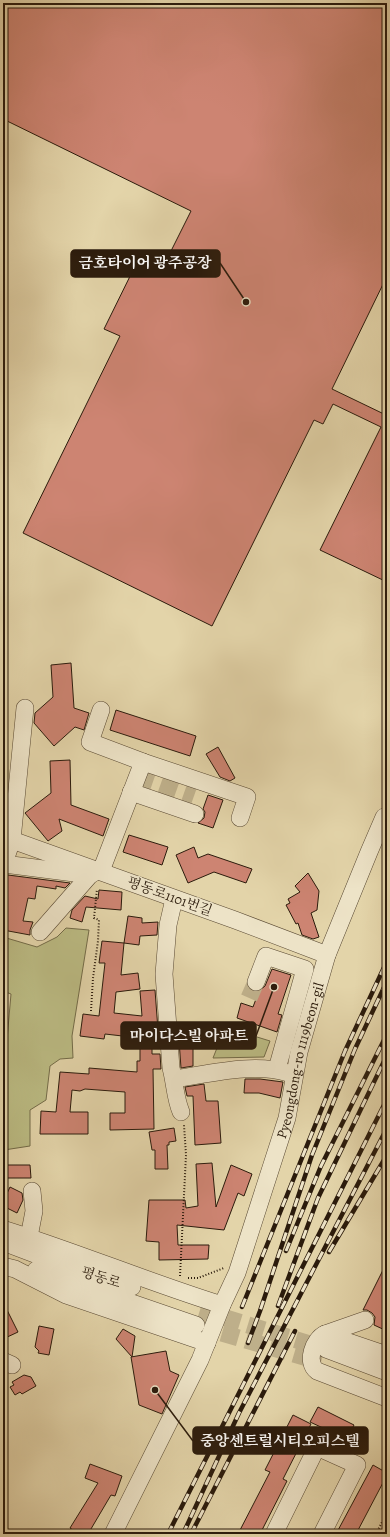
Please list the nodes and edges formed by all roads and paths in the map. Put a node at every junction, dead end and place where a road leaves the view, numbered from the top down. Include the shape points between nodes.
1 (25, 708) dead end
2 (100, 710) dead end
3 (143, 762) junction
4 (131, 792) junction
5 (195, 814) dead end
6 (240, 818) dead end
7 (384, 818) dead end
8 (12, 840) junction
9 (3, 865) edge
10 (97, 872) junction
11 (174, 899) junction
12 (40, 932) dead end
13 (327, 955) junction
14 (305, 969) junction
15 (322, 974) junction
16 (256, 982) tunnel mouth
17 (91, 1011) dead end
18 (277, 1069) junction
19 (296, 1075) junction
20 (174, 1079) junction
21 (181, 1112) joint
22 (32, 1191) dead end
23 (3, 1229) edge
24 (29, 1237) junction
25 (3, 1242) edge
26 (3, 1260) edge
27 (3, 1266) edge
28 (180, 1277) dead end
29 (222, 1305) junction
30 (365, 1320) dead end
31 (207, 1343) junction
32 (324, 1348) junction
33 (387, 1355) edge
34 (387, 1372) edge
35 (387, 1389) edge
36 (387, 1398) edge
37 (387, 1512) edge
38 (113, 1534) edge
39 (274, 1534) edge
40 (322, 1534) edge
41 (376, 1534) edge

1 - 8 street
2 - 3 street via 90,742
3 - 4 street
3 - 6 street via 247,797
4 - 5 street
4 - 10 street
7 - 13 street, Pyeongdong-ro 1119beon-gil
8 - 9 street
8 - 10 street, 평동로1101번길
9 - 10 street
10 - 11 street, 평동로1101번길
10 - 12 street
10 - 17 path via 94,918 99,920
11 - 13 street, 평동로1101번길
11 - 20 street via 168,925 164,974
13 - 15 street, Pyeongdong-ro 1119beon-gil
14 - 15 street
14 - 16 street via 266,956
14 - 18 street
15 - 19 street, Pyeongdong-ro 1119beon-gil
18 - 19 street
18 - 20 street via 256,1068
19 - 29 street, Pyeongdong-ro 1119beon-gil via 287,1118 237,1273
20 - 21 street
21 - 28 path via 186,1154
22 - 24 street via 34,1211
23 - 24 street
24 - 29 street
25 - 26 street, 평동로 via 198,1318
27 - 31 street via 15,1269 66,1295
29 - 31 street, Pyeongdong-ro 1119beon-gil
30 - 32 street
31 - 38 street, Pyeongdong-ro 1119beon-gil
32 - 33 street
32 - 34 street
32 - 35 street
32 - 36 street via 320,1336 311,1363 314,1368
37 - 41 path
39 - 40 street via 316,1447 357,1465

